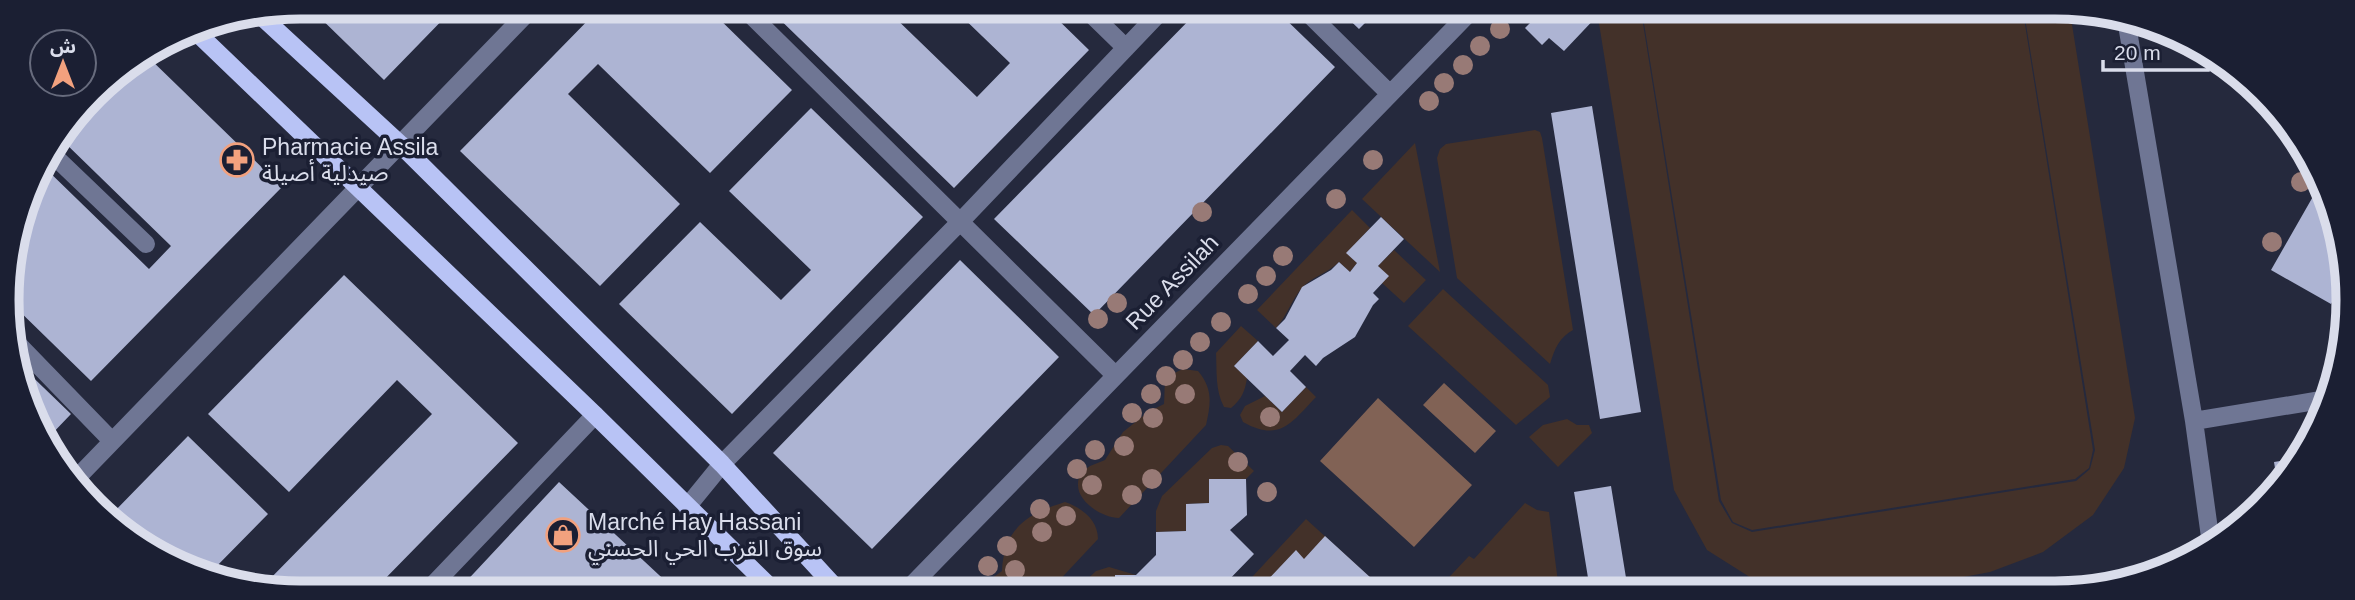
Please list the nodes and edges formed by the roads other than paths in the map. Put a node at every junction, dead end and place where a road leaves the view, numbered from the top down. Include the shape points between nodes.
1 (521, 19) edge
2 (755, 19) edge
3 (1096, 19) edge
4 (1153, 19) edge
5 (1314, 19) edge
6 (1463, 19) edge
7 (267, 22) edge
8 (2128, 29) edge
9 (202, 37) edge
10 (1126, 48) junction
11 (1390, 94) junction
12 (400, 144) junction
13 (57, 159) edge
14 (359, 188) junction
15 (960, 222) junction
16 (146, 244) dead end
17 (24, 352) edge
18 (1115, 375) junction
19 (2317, 401) edge
20 (595, 415) junction
21 (2194, 421) junction
22 (112, 441) junction
23 (722, 464) junction
24 (80, 474) edge
25 (687, 507) junction
26 (2210, 534) edge
27 (437, 581) edge
28 (764, 581) edge
29 (830, 581) edge
30 (916, 581) edge

1 - 12 street
2 - 15 street
3 - 10 street
4 - 10 street
5 - 11 street
6 - 11 street, Rue Assilah
7 - 12 main road
8 - 21 street
9 - 14 main road
10 - 15 street
11 - 18 street, Rue Assilah
12 - 14 street
12 - 23 main road
13 - 16 street
14 - 20 main road
14 - 22 street
15 - 18 street
15 - 23 street
17 - 22 street
18 - 30 street, Rue Assilah
19 - 21 street
20 - 25 main road
20 - 27 street
21 - 26 street
22 - 24 street
23 - 25 street
23 - 29 main road
25 - 28 main road

